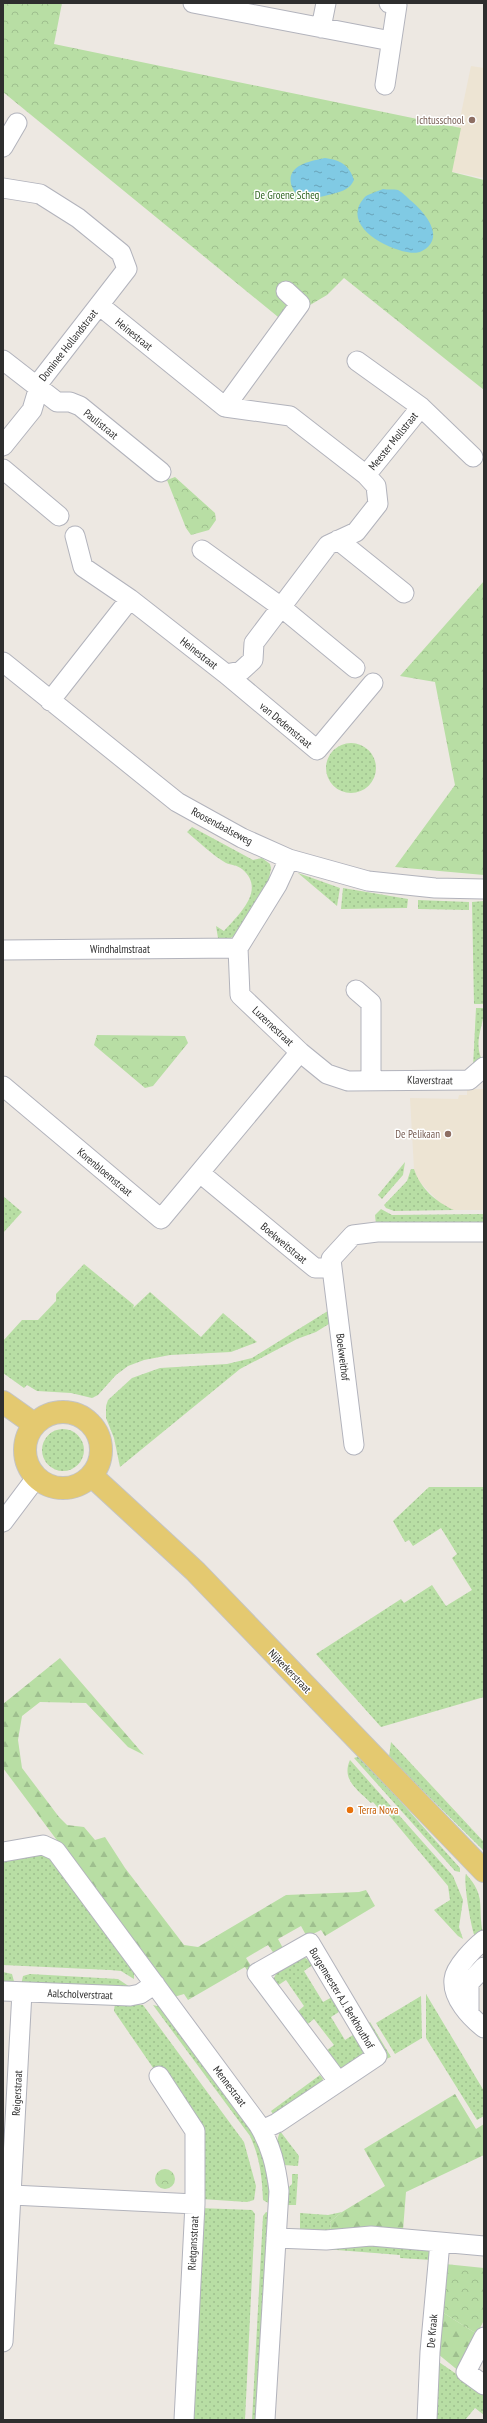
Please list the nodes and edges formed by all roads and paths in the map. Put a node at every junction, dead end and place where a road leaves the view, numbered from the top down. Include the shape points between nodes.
1 (193, 3) edge
2 (326, 3) edge
3 (389, 3) edge
4 (321, 28) junction
5 (391, 41) junction
6 (385, 85) dead end
7 (17, 123) dead end
8 (3, 147) edge
9 (3, 188) edge
10 (286, 291) dead end
11 (99, 305) junction
12 (3, 360) edge
13 (356, 361) dead end
14 (37, 388) junction
15 (225, 407) junction
16 (421, 407) junction
17 (3, 446) edge
18 (473, 457) dead end
19 (3, 469) edge
20 (161, 472) dead end
21 (366, 474) junction
22 (59, 516) dead end
23 (75, 536) dead end
24 (338, 540) junction
25 (202, 550) dead end
26 (404, 593) dead end
27 (130, 599) junction
28 (281, 607) junction
29 (3, 662) edge
30 (355, 668) dead end
31 (226, 674) junction
32 (373, 683) dead end
33 (50, 701) junction
34 (289, 859) junction
35 (484, 889) edge
36 (238, 948) junction
37 (3, 950) edge
38 (356, 990) dead end
39 (300, 1052) junction
40 (484, 1066) edge
41 (371, 1080) junction
42 (3, 1086) edge
43 (200, 1173) junction
44 (484, 1232) edge
45 (332, 1268) junction
46 (3, 1402) edge
47 (34, 1424) junction
48 (354, 1445) dead end
49 (92, 1476) junction
50 (36, 1478) junction
51 (3, 1522) edge
52 (3, 1852) edge
53 (484, 1871) edge
54 (484, 1940) edge
55 (484, 1967) edge
56 (155, 1984) junction
57 (12, 1992) edge
58 (469, 2014) junction
59 (484, 2028) edge
60 (159, 2076) dead end
61 (338, 2082) junction
62 (262, 2130) junction
63 (12, 2195) junction
64 (195, 2204) junction
65 (276, 2238) junction
66 (440, 2242) junction
67 (484, 2246) edge
68 (484, 2337) edge
69 (3, 2342) edge
70 (484, 2385) edge
71 (184, 2420) edge
72 (265, 2420) edge
73 (427, 2420) edge

1 - 4 street
2 - 4 street
3 - 5 street via 397,5
4 - 5 street
5 - 6 street
7 - 8 street
9 - 11 street, Dominee Hollandstraat via 40,194 78,218 121,253 127,269
10 - 15 street via 300,304
11 - 14 street, Dominee Hollandstraat via 40,380
11 - 15 street, Heinestraat
12 - 14 street, Paulistraat
13 - 16 street, Meester Mollstraat
14 - 17 street, Dominee Hollandstraat via 32,410
14 - 20 street, Paulistraat via 57,402 70,402 80,406
15 - 21 street, Heinestraat via 290,416
16 - 18 street, Meester Mollstraat
16 - 21 street, Meester Mollstraat
19 - 22 street
21 - 24 street, Heinestraat via 376,486 378,504 356,532
23 - 27 street, Heinestraat via 83,567
24 - 26 street
24 - 28 street, Heinestraat via 328,545
25 - 28 street
27 - 31 street, Heinestraat
27 - 33 street
28 - 30 street
28 - 31 street, Heinestraat via 254,643 253,660 241,671
29 - 33 street, Roosendaalseweg
31 - 32 street, van Dedemstraat via 317,750
33 - 34 street, Roosendaalseweg via 177,802 242,838
34 - 35 street, Roosendaalseweg via 368,881 435,888
34 - 36 street
36 - 37 street, Windhalmstraat
36 - 39 street, Luzernestraat via 240,995
38 - 41 street via 372,1003
39 - 41 street, Klaverstraat via 333,1076 348,1081
39 - 43 street, Luzernestraat
40 - 41 street, Klaverstraat via 469,1080
42 - 43 street, Korenbloemstraat via 161,1219
43 - 45 street, Boekweitstraat via 315,1268
44 - 45 street via 377,1232 353,1235 331,1259
45 - 48 street, Boekweithof
46 - 47 main road
47 - 49 main road via 54,1412 78,1414 88,1421 96,1430 101,1448 98,1465
47 - 50 main road via 27,1434 24,1446 25,1458
49 - 50 main road via 82,1484 64,1488 46,1485
49 - 53 main road, Nijkerkerstraat via 195,1571
50 - 51 street
52 - 56 street, Mennestraat via 43,1845 56,1851
54 - 58 street via 468,1953 454,1978 457,1999
55 - 58 street via 469,1983
56 - 57 street, Aalscholverstraat via 140,1994 130,1996
56 - 62 street, Mennestraat
57 - 63 street, Reigerstraat
58 - 59 street
60 - 64 street, Rietgansstraat via 195,2131
61 - 61 street, Burgemeester A.J. Berkhouthof via 377,2056 310,1943 257,1972
61 - 62 street, Burgemeester A.J. Berkhouthof via 277,2123
62 - 65 street, Mennestraat via 277,2172
63 - 64 street
63 - 69 street, Reigerstraat
64 - 71 street, Rietgansstraat
65 - 66 street via 326,2240 371,2236
65 - 72 street, Mennestraat
66 - 67 street
66 - 73 street, De Kraak
68 - 70 street via 466,2372

